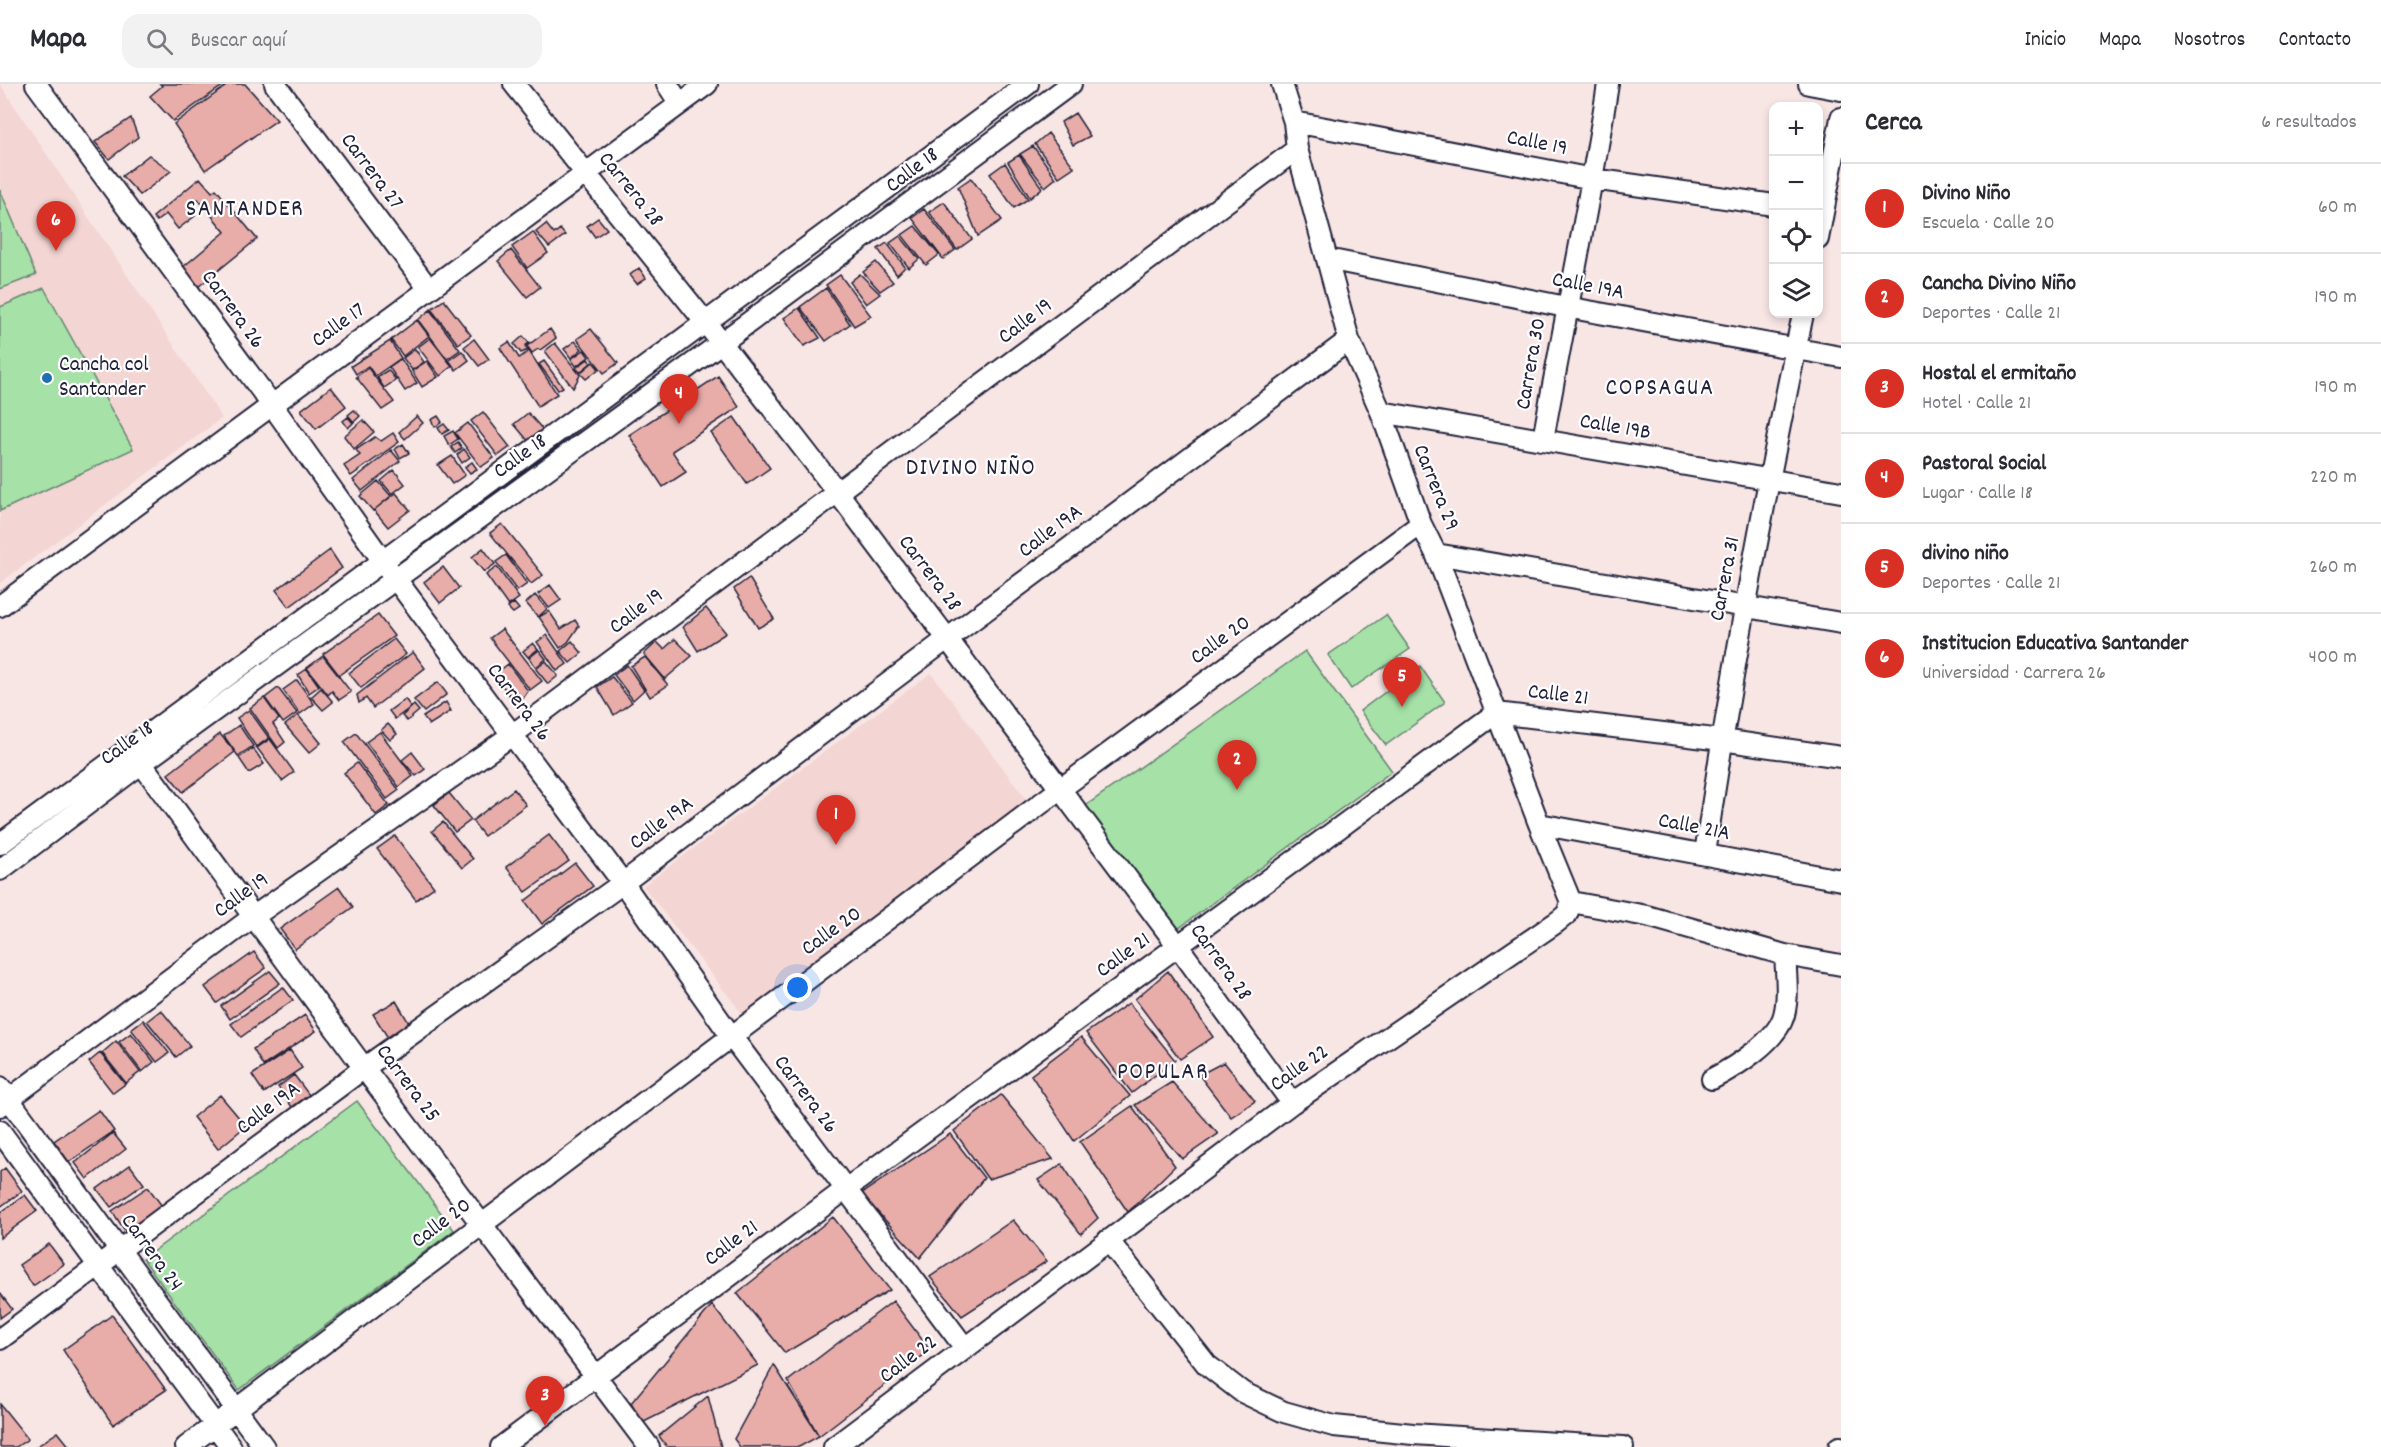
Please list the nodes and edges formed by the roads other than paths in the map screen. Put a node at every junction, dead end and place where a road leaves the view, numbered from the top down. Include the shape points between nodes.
1 (36, 84) edge
2 (275, 84) edge
3 (514, 84) edge
4 (667, 84) edge
5 (707, 84) edge
6 (1028, 84) edge
7 (1071, 84) edge
8 (1282, 84) edge
9 (1608, 84) edge
10 (1809, 84) edge
11 (1841, 90) edge
12 (680, 104) junction
13 (1841, 118) edge
14 (1294, 122) junction
15 (1297, 149) junction
16 (586, 174) junction
17 (1593, 179) junction
18 (1769, 204) edge
19 (1828, 213) edge
20 (1327, 260) junction
21 (429, 289) junction
22 (1566, 308) junction
23 (1802, 318) edge
24 (706, 323) junction
25 (1349, 340) junction
26 (722, 343) junction
27 (1795, 350) junction
28 (1841, 357) edge
29 (272, 405) junction
30 (1381, 412) junction
31 (1543, 440) junction
32 (1771, 478) junction
33 (1841, 492) edge
34 (838, 493) junction
35 (1421, 524) junction
36 (1436, 554) junction
37 (382, 560) junction
38 (395, 578) junction
39 (0, 606) edge
40 (1745, 607) junction
41 (1841, 623) edge
42 (947, 639) junction
43 (1496, 712) junction
44 (512, 735) junction
45 (1722, 740) junction
46 (129, 747) junction
47 (1841, 758) edge
48 (142, 763) junction
49 (1059, 790) junction
50 (1539, 824) junction
51 (0, 844) edge
52 (1705, 854) junction
53 (0, 870) edge
54 (1841, 880) edge
55 (623, 883) junction
56 (1571, 902) junction
57 (253, 917) junction
58 (1178, 946) junction
59 (1785, 955) junction
60 (1841, 965) edge
61 (731, 1036) junction
62 (364, 1068) junction
63 (1712, 1079) dead end
64 (3, 1098) edge
65 (1292, 1103) junction
66 (0, 1131) edge
67 (846, 1190) junction
68 (481, 1225) junction
69 (1108, 1240) junction
70 (120, 1250) junction
71 (99, 1267) junction
72 (0, 1339) edge
73 (965, 1348) junction
74 (597, 1375) junction
75 (237, 1409) junction
76 (216, 1426) junction
77 (186, 1447) edge
78 (231, 1447) edge
79 (264, 1447) edge
80 (501, 1447) edge
81 (649, 1447) edge
82 (834, 1447) edge
83 (1623, 1447) edge

1 - 29 street, Carrera 26
2 - 21 street, Carrera 27
3 - 16 street, Carrera 28
4 - 12 street
5 - 12 street, Calle 17
6 - 24 street, Calle 18
7 - 26 street, Calle 18
8 - 14 street, Carrera 29
9 - 17 street, Carrera 30
10 - 11 street
12 - 16 street, Calle 17
13 - 19 street
14 - 15 street, Carrera 29
14 - 17 street, Calle 19
15 - 20 street, Carrera 29
15 - 34 street, Calle 19
16 - 21 street, Calle 17
16 - 24 street, Carrera 28
17 - 18 street, Calle 19
17 - 22 street, Carrera 30
20 - 22 street, Calle 19A
20 - 25 street, Carrera 29
21 - 29 street, Calle 17
22 - 27 street, Calle 19A
22 - 31 street, Carrera 30
23 - 27 street, Carrera 31
24 - 26 street, Carrera 28
24 - 37 street, Calle 18
25 - 30 street, Carrera 29
25 - 42 street, Calle 19A
26 - 34 street, Carrera 28
26 - 38 street, Calle 18
27 - 28 street, Calle 19A
27 - 32 street, Carrera 31
29 - 37 street, Carrera 26
29 - 39 street, Calle 17
30 - 31 street, Calle 19B
30 - 35 street, Carrera 29
31 - 32 street, Calle 19B
32 - 33 street, Calle 19B
32 - 40 street, Carrera 31
34 - 42 street, Carrera 28
34 - 44 street, Calle 19
35 - 36 street, Carrera 29
35 - 49 street, Calle 20
36 - 40 street
36 - 43 street, Carrera 29
37 - 38 street, Carrera 26
37 - 46 street, Calle 18
38 - 44 street, Carrera 26
38 - 48 street, Calle 18
40 - 41 street
40 - 45 street, Carrera 31
42 - 49 street, Carrera 28
42 - 55 street, Calle 19A
43 - 45 street, Calle 21
43 - 50 street, Carrera 29
43 - 58 street, Calle 21
44 - 55 street, Carrera 26
44 - 57 street, Calle 19
45 - 47 street, Calle 21
45 - 52 street, Carrera 31
46 - 48 street, Carrera 25
46 - 51 street, Calle 18
48 - 53 street, Calle 18
48 - 57 street, Carrera 25
49 - 58 street, Carrera 28
49 - 61 street, Calle 20
50 - 52 street, Calle 21A
50 - 56 street, Carrera 29
52 - 54 street, Calle 21A
55 - 61 street, Carrera 26
55 - 62 street, Calle 19A
56 - 59 street via 1647,916
56 - 65 street, Calle 22 via 1567,914 1557,922
57 - 62 street, Carrera 25
57 - 64 street, Calle 19
58 - 65 street, Carrera 28
58 - 67 street, Calle 21
59 - 60 street
59 - 63 street via 1784,1016 1774,1036
61 - 67 street, Carrera 26
61 - 68 street, Calle 20
62 - 68 street, Carrera 25
62 - 70 street, Calle 19A
64 - 70 street, Carrera 24
65 - 69 street, Calle 22
66 - 71 street
67 - 73 street, Carrera 26
67 - 74 street, Calle 21
68 - 74 street, Carrera 25
68 - 75 street, Calle 20
69 - 73 street, Calle 22
69 - 83 street via 1207,1365 1242,1392 1284,1412 1334,1426
70 - 71 street, Calle 19A
70 - 75 street, Carrera 24
71 - 72 street, Calle 19A
71 - 76 street
73 - 82 street, Calle 22
74 - 80 street, Calle 21
74 - 81 street, Carrera 25
75 - 76 street, Calle 20
75 - 79 street, Carrera 24
76 - 77 street, Calle 20
76 - 78 street

